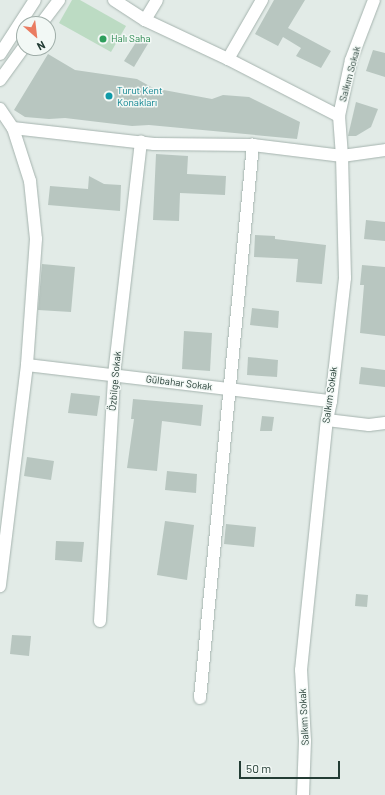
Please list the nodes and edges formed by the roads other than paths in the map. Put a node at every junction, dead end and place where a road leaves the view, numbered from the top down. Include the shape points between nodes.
1 (35, 0) edge
2 (59, 0) edge
3 (114, 0) edge
4 (157, 0) edge
5 (262, 0) edge
6 (374, 0) edge
7 (47, 16) edge
8 (145, 20) junction
9 (0, 54) edge
10 (17, 56) edge
11 (228, 59) junction
12 (0, 80) edge
13 (0, 109) edge
14 (339, 116) junction
15 (13, 128) junction
16 (141, 142) junction
17 (253, 145) junction
18 (385, 150) edge
19 (342, 156) junction
20 (27, 365) junction
21 (114, 375) junction
22 (230, 388) junction
23 (330, 401) junction
24 (327, 420) junction
25 (385, 424) edge
26 (0, 586) edge
27 (100, 622) dead end
28 (200, 698) dead end
29 (303, 795) edge

1 - 9 street
2 - 7 street
3 - 8 street
4 - 8 street
5 - 11 street
6 - 14 street, Salkım Sokak via 351,60
8 - 11 street
10 - 12 street
11 - 14 street
13 - 15 street
14 - 19 street, Salkım Sokak
15 - 16 street
15 - 20 street via 30,181 36,239
16 - 17 street
16 - 21 street, Özbilge Sokak
17 - 19 street
17 - 22 street
18 - 19 street
19 - 23 street, Salkım Sokak via 345,278
20 - 21 street, Gülbahar Sokak
20 - 26 street
21 - 22 street, Gülbahar Sokak
21 - 27 street, Özbilge Sokak
22 - 23 street, Gülbahar Sokak
22 - 28 street
23 - 24 street, Salkım Sokak
24 - 25 street via 369,425
24 - 29 street, Salkım Sokak via 301,670 306,741

